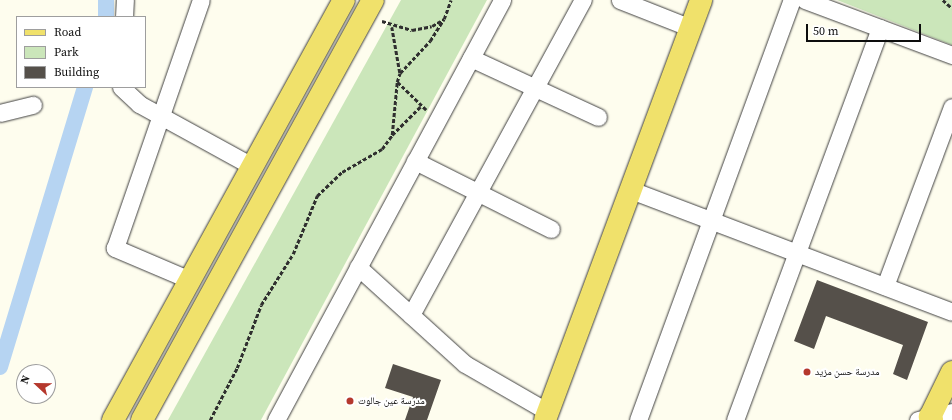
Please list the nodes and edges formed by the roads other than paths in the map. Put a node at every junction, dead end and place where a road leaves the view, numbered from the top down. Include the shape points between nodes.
1 (125, 0) edge
2 (201, 0) edge
3 (344, 0) edge
4 (502, 0) edge
5 (583, 0) edge
6 (620, 0) edge
7 (701, 0) edge
8 (792, 0) edge
9 (805, 0) edge
10 (369, 6) edge
11 (124, 16) edge
12 (691, 28) junction
13 (880, 28) junction
14 (952, 55) edge
15 (471, 58) junction
16 (122, 88) edge
17 (536, 88) junction
18 (33, 105) dead end
19 (952, 107) edge
20 (0, 113) edge
21 (161, 116) junction
22 (598, 117) dead end
23 (415, 161) junction
24 (252, 166) junction
25 (631, 190) junction
26 (476, 192) junction
27 (710, 220) junction
28 (551, 229) dead end
29 (796, 253) junction
30 (358, 267) junction
31 (190, 280) junction
32 (885, 286) junction
33 (952, 312) edge
34 (411, 315) junction
35 (952, 372) edge
36 (952, 412) edge
37 (547, 416) edge
38 (927, 419) edge
39 (113, 420) edge
40 (142, 420) edge
41 (276, 420) edge
42 (638, 420) edge
43 (735, 420) edge

1 - 11 street
2 - 21 street
3 - 24 main road
4 - 15 street
5 - 17 street
6 - 12 street
7 - 12 main road
8 - 27 street
9 - 13 street
10 - 40 main road
12 - 25 main road
13 - 14 street
13 - 29 street
15 - 17 street
15 - 23 street
16 - 21 street
17 - 22 street
17 - 26 street
18 - 20 street
19 - 32 street
21 - 24 street
21 - 31 street via 116,248
23 - 26 street
23 - 30 street
24 - 31 main road
25 - 27 street
25 - 37 main road
26 - 28 street
26 - 34 street
27 - 29 street
27 - 42 street
29 - 32 street
29 - 43 street
30 - 34 street
30 - 41 street
31 - 39 main road
32 - 33 street
34 - 37 street via 465,364
35 - 38 main road
36 - 38 street

